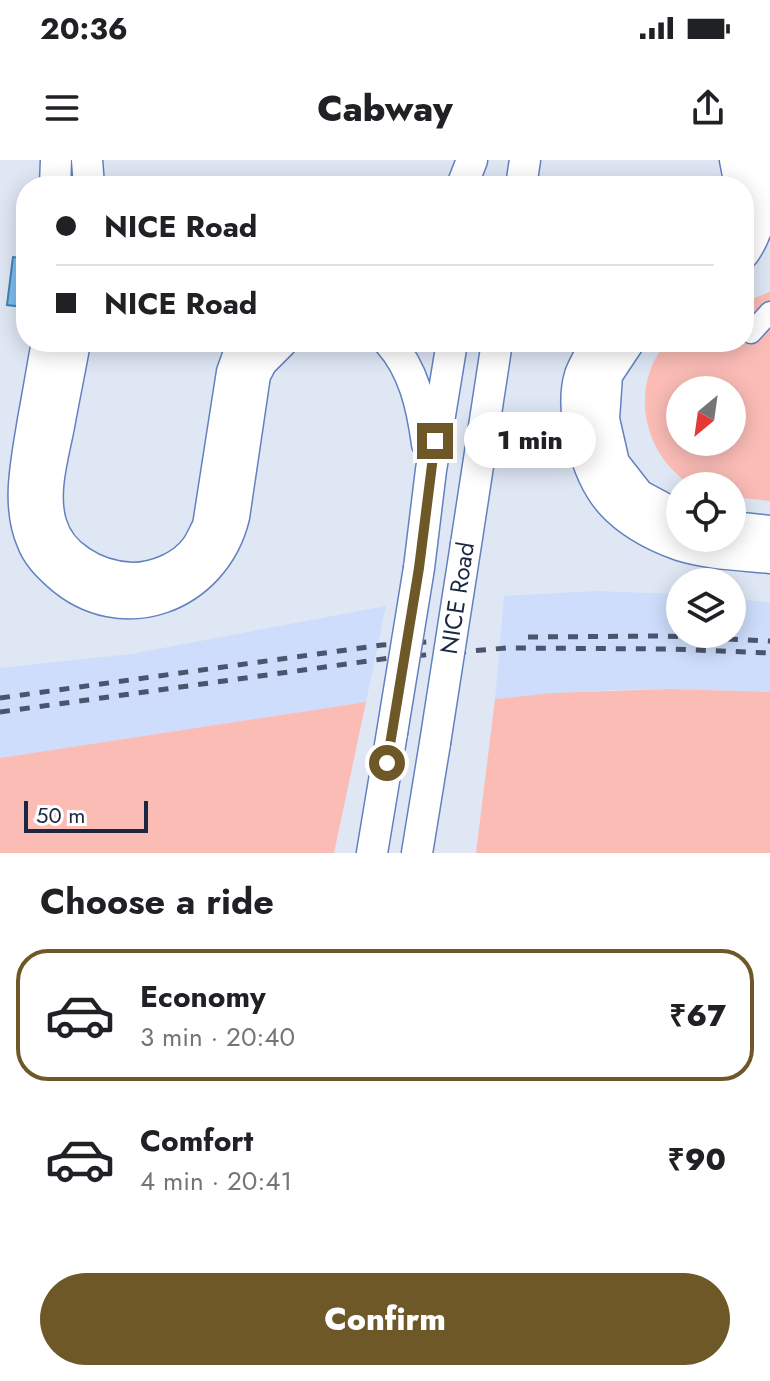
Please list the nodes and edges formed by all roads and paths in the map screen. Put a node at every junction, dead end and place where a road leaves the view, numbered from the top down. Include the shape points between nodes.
1 (759, 160) edge
2 (754, 237) edge
3 (770, 312) edge
4 (754, 330) edge
5 (45, 352) edge
6 (73, 352) edge
7 (242, 352) edge
8 (272, 352) edge
9 (398, 352) edge
10 (450, 352) edge
11 (495, 352) edge
12 (592, 352) edge
13 (622, 352) edge
14 (431, 470) junction
15 (666, 509) edge
16 (746, 528) edge
17 (770, 531) edge
18 (770, 558) edge
19 (372, 853) edge
20 (417, 853) edge

1 - 2 highway via 762,209
3 - 4 lane
5 - 8 highway via 25,471 25,518 31,539 39,555 70,586 87,596 129,604 164,598 186,587 224,547 234,517 255,375
6 - 7 highway via 50,469 51,521 71,555 112,576 135,578 183,562 208,526 232,372
9 - 14 highway via 414,386
10 - 14 highway, NICE Road
11 - 20 highway, NICE Road, bridge
12 - 18 highway via 580,376 577,416 587,463 610,502 640,527 680,545
13 - 15 highway via 607,375 604,419 614,463 639,495
14 - 19 highway, NICE Road, bridge
16 - 17 highway

